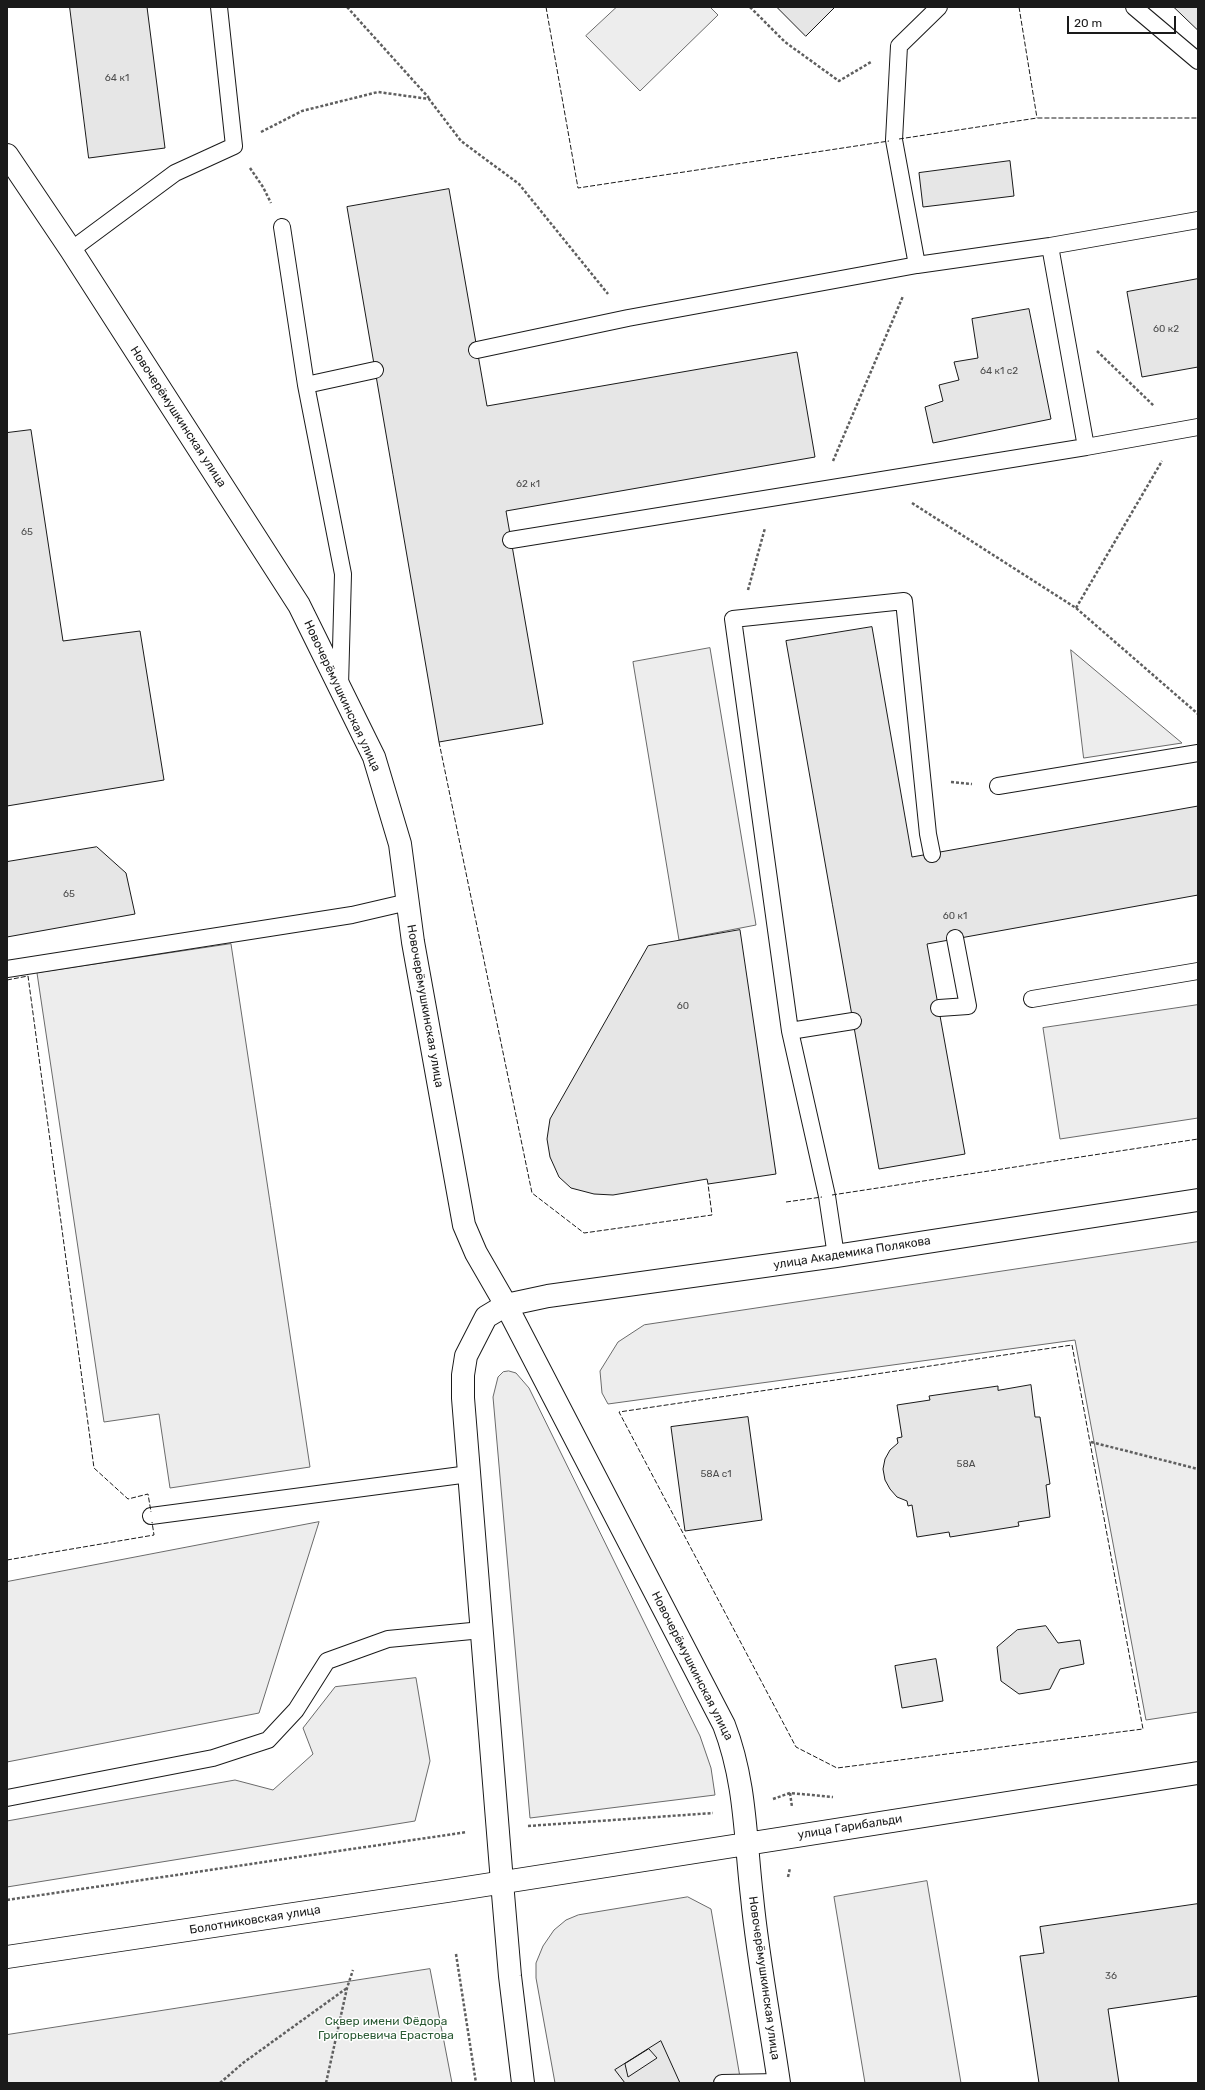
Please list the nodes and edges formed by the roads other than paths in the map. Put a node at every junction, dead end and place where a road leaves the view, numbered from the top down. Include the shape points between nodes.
1 (219, 7) edge
2 (939, 7) edge
3 (1134, 7) edge
4 (1198, 61) edge
5 (7, 155) edge
6 (1198, 220) edge
7 (282, 227) road end
8 (1050, 246) junction
9 (71, 250) junction
10 (917, 265) junction
11 (477, 350) dead end
12 (375, 370) dead end
13 (306, 385) junction
14 (1198, 427) edge
15 (1086, 447) junction
16 (511, 540) dead end
17 (340, 689) junction
18 (1198, 753) edge
19 (998, 786) road end
20 (932, 854) dead end
21 (408, 902) junction
22 (955, 938) dead end
23 (7, 969) edge
24 (1198, 971) edge
25 (1032, 998) dead end
26 (939, 1008) dead end
27 (853, 1020) dead end
28 (790, 1031) junction
29 (1198, 1200) edge
30 (836, 1256) junction
31 (506, 1305) junction
32 (469, 1474) junction
33 (151, 1516) dead end
34 (482, 1630) junction
35 (1198, 1773) edge
36 (7, 1798) edge
37 (747, 1843) junction
38 (502, 1882) junction
39 (7, 1957) edge
40 (779, 2082) edge
41 (524, 2083) edge
42 (722, 2083) edge

1 - 9 lane via 234,146 175,173
2 - 10 lane via 899,46 894,140
3 - 4 lane
5 - 9 street, Новочерёмушкинская улица
6 - 8 lane
7 - 13 lane
8 - 10 lane
8 - 15 lane
9 - 17 street, Новочерёмушкинская улица via 299,605
10 - 11 lane via 628,318
12 - 13 lane
13 - 17 lane via 343,574
14 - 15 lane
15 - 16 lane
17 - 21 street, Новочерёмушкинская улица via 374,757 387,796 400,844
18 - 19 lane
20 - 28 lane via 904,601 733,619
21 - 23 lane via 352,915
21 - 31 street, Новочерёмушкинская улица via 464,1225 476,1254
22 - 26 lane via 968,1006
24 - 25 lane
27 - 28 lane
28 - 30 lane via 827,1196
29 - 30 street, улица Академика Полякова
30 - 31 street, улица Академика Полякова via 548,1296
31 - 32 street via 486,1317 466,1356 463,1398
31 - 37 street, Новочерёмушкинская улица via 724,1725 734,1752 745,1811
32 - 33 lane
32 - 34 street
34 - 36 lane via 388,1639 327,1661 296,1710 268,1740 213,1758
34 - 38 street
35 - 37 street, улица Гарибальди
37 - 38 street, улица Гарибальди
37 - 40 street, Новочерёмушкинская улица via 752,1899
38 - 39 street, Болотниковская улица
38 - 41 street via 510,1976
40 - 42 lane

